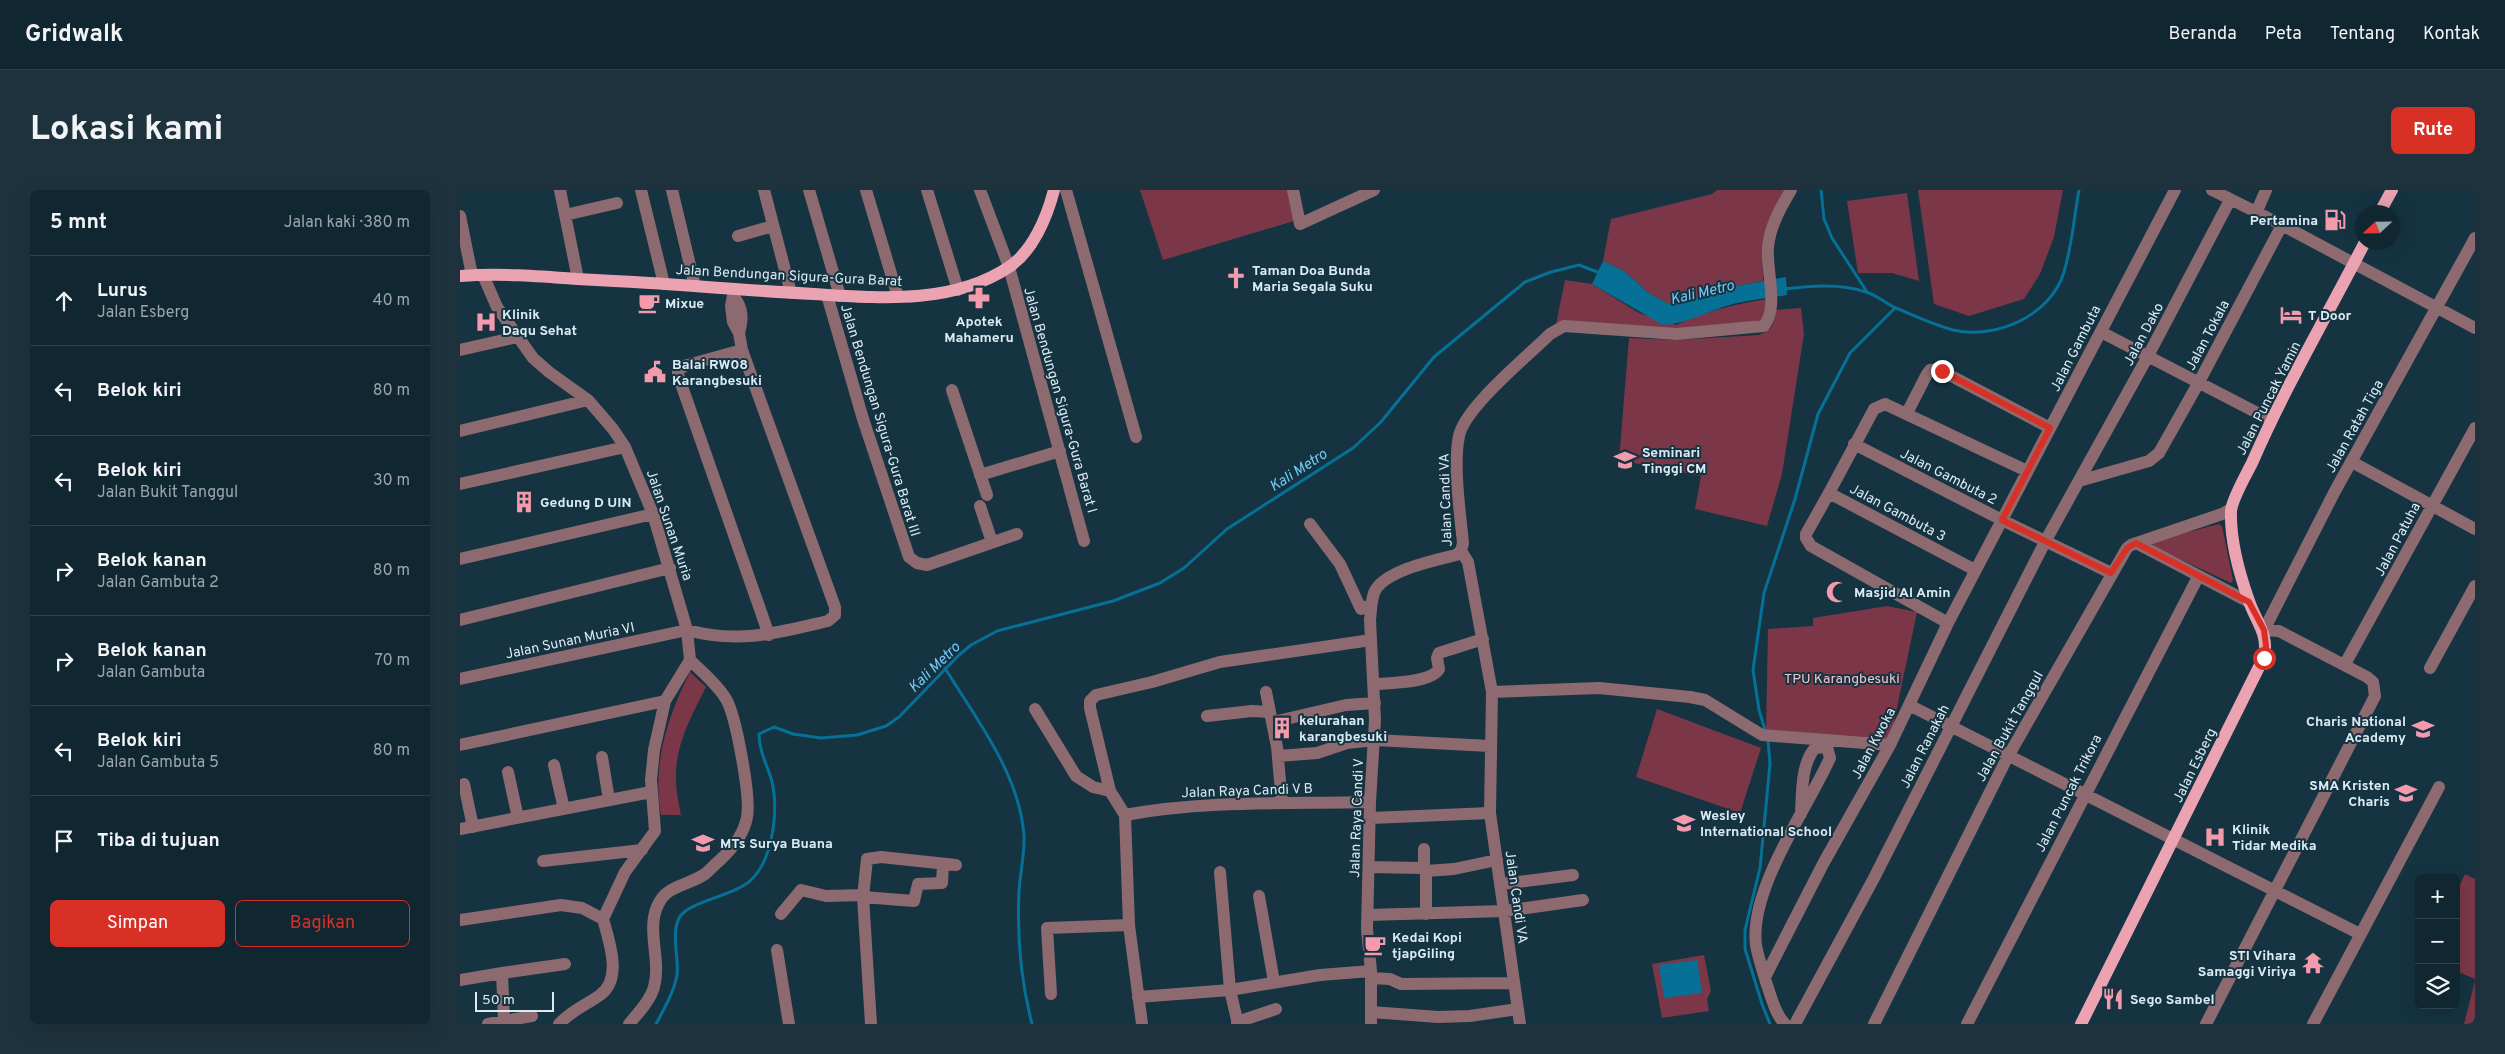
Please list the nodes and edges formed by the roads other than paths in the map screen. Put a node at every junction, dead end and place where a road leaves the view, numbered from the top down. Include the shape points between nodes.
1 (560, 190) edge
2 (641, 190) edge
3 (672, 190) edge
4 (764, 190) edge
5 (809, 190) edge
6 (866, 190) edge
7 (927, 190) edge
8 (980, 190) edge
9 (1054, 190) edge
10 (1066, 190) edge
11 (1293, 190) edge
12 (1374, 190) edge
13 (1791, 190) edge
14 (2175, 190) edge
15 (2212, 190) edge
16 (2266, 190) edge
17 (2392, 190) edge
18 (2230, 200) junction
19 (617, 203) dead end
20 (2384, 205) edge
21 (2256, 213) junction
22 (565, 215) junction
23 (460, 216) edge
24 (774, 226) junction
25 (2282, 226) junction
26 (738, 236) dead end
27 (2475, 238) edge
28 (2361, 250) edge
29 (2354, 264) junction
30 (1009, 266) junction
31 (472, 275) edge
32 (578, 279) junction
33 (664, 284) junction
34 (695, 286) junction
35 (958, 290) junction
36 (734, 293) junction
37 (791, 293) junction
38 (827, 295) junction
39 (840, 296) junction
40 (898, 297) junction
41 (2437, 307) junction
42 (2475, 328) edge
43 (2101, 332) junction
44 (517, 337) junction
45 (460, 350) edge
46 (742, 350) junction
47 (2148, 356) junction
48 (2200, 382) junction
49 (952, 390) dead end
50 (588, 400) junction
51 (1907, 413) junction
52 (2271, 420) junction
53 (2050, 428) junction
54 (2475, 428) edge
55 (460, 431) edge
56 (1136, 437) dead end
57 (1854, 444) junction
58 (625, 447) junction
59 (1060, 451) junction
60 (2352, 462) junction
61 (2027, 471) junction
62 (980, 475) junction
63 (2078, 481) junction
64 (460, 484) edge
65 (1829, 493) junction
66 (987, 494) dead end
67 (980, 506) dead end
68 (2431, 507) junction
69 (2231, 509) junction
70 (653, 514) junction
71 (2002, 520) junction
72 (1310, 524) dead end
73 (2475, 529) edge
74 (1017, 534) dead end
75 (2046, 540) junction
76 (1084, 541) dead end
77 (992, 542) junction
78 (2136, 543) junction
79 (1460, 551) junction
80 (460, 559) edge
81 (670, 568) junction
82 (1975, 570) junction
83 (2111, 573) junction
84 (2198, 577) junction
85 (2475, 586) edge
86 (2249, 602) junction
87 (1371, 605) junction
88 (460, 620) edge
89 (1948, 623) junction
90 (687, 630) junction
91 (2264, 630) junction
92 (769, 635) junction
93 (1483, 639) junction
94 (1371, 640) junction
95 (690, 660) junction
96 (2345, 664) junction
97 (2430, 668) dead end
98 (460, 679) edge
99 (1375, 684) junction
100 (1266, 692) dead end
101 (1492, 692) junction
102 (665, 701) junction
103 (1375, 703) junction
104 (1909, 705) junction
105 (1035, 709) dead end
106 (1207, 716) dead end
107 (1271, 717) junction
108 (1951, 725) junction
109 (1375, 740) junction
110 (460, 745) edge
111 (1890, 745) junction
112 (1490, 746) junction
113 (2009, 754) junction
114 (1278, 756) junction
115 (602, 757) dead end
116 (554, 765) dead end
117 (508, 772) dead end
118 (464, 784) dead end
119 (2438, 787) dead end
120 (1110, 791) junction
121 (651, 792) junction
122 (2085, 793) junction
123 (609, 800) junction
124 (1370, 802) junction
125 (1282, 803) junction
126 (564, 809) junction
127 (1490, 813) junction
128 (1801, 814) dead end
129 (1125, 815) junction
130 (518, 818) junction
131 (1371, 818) junction
132 (473, 827) junction
133 (460, 829) edge
134 (2174, 840) junction
135 (1424, 849) dead end
136 (642, 850) junction
137 (1497, 860) junction
138 (543, 861) dead end
139 (943, 864) junction
140 (956, 865) dead end
141 (1369, 867) junction
142 (1425, 869) junction
143 (1220, 872) dead end
144 (1573, 876) dead end
145 (1502, 884) junction
146 (2275, 890) junction
147 (863, 896) junction
148 (1260, 896) dead end
149 (1583, 900) dead end
150 (1505, 911) junction
151 (781, 914) dead end
152 (1426, 914) junction
153 (1368, 915) junction
154 (460, 920) edge
155 (603, 920) junction
156 (1129, 925) junction
157 (2360, 934) junction
158 (776, 950) dead end
159 (564, 964) dead end
160 (502, 973) junction
161 (1371, 975) junction
162 (1765, 977) junction
163 (460, 980) edge
164 (1274, 982) junction
165 (1514, 983) junction
166 (1230, 990) junction
167 (1051, 994) dead end
168 (1138, 997) junction
169 (1276, 1009) dead end
170 (1518, 1009) junction
171 (532, 1016) dead end
172 (1371, 1018) edge
173 (504, 1021) junction
174 (1238, 1023) edge
175 (488, 1024) edge
176 (559, 1024) edge
177 (629, 1024) edge
178 (789, 1024) edge
179 (871, 1024) edge
180 (1142, 1024) edge
181 (1520, 1024) edge
182 (1785, 1024) edge
183 (1795, 1024) edge
184 (1874, 1024) edge
185 (1967, 1024) edge
186 (2080, 1024) edge
187 (2206, 1024) edge
188 (2313, 1024) edge

1 - 22 street
2 - 33 street
3 - 34 street
4 - 24 street
5 - 39 street
6 - 40 street
7 - 35 street
8 - 30 street, Jalan Bendungan Sigura-Gura Barat I
9 - 30 main road, Jalan Bendungan Sigura-Gura Barat via 1035,236
10 - 56 street
11 - 12 street via 1300,224
13 - 79 street, Jalan Candi VA via 1772,231 1768,249 1772,306 1764,326 1670,334 1570,326 1550,334 1470,412 1459,436 1463,542
14 - 43 street, Jalan Gambuta
15 - 18 street
16 - 21 street
17 - 20 main road
18 - 21 street
18 - 47 street, Jalan Dako
19 - 22 street
21 - 25 street
22 - 32 street
23 - 31 street, Jalan Sunan Muria
24 - 26 street
24 - 37 street
25 - 29 street
25 - 48 street, Jalan Tokala
27 - 41 street, Jalan Ratah Tiga
28 - 29 main road, Jalan Puncak Yamin
29 - 41 street
29 - 52 main road, Jalan Puncak Yamin
30 - 35 main road, Jalan Bendungan Sigura-Gura Barat
30 - 59 street, Jalan Bendungan Sigura-Gura Barat I
31 - 32 main road, Jalan Bendungan Sigura-Gura Barat
31 - 44 street, Jalan Sunan Muria
32 - 33 main road, Jalan Bendungan Sigura-Gura Barat
33 - 34 main road, Jalan Bendungan Sigura-Gura Barat
34 - 36 main road, Jalan Bendungan Sigura-Gura Barat
35 - 40 main road, Jalan Bendungan Sigura-Gura Barat
36 - 37 main road, Jalan Bendungan Sigura-Gura Barat
36 - 46 street via 731,306 733,322
37 - 38 main road, Jalan Bendungan Sigura-Gura Barat
38 - 39 main road, Jalan Bendungan Sigura-Gura Barat
38 - 77 street, Jalan Bendungan Sigura-Gura Barat III via 863,419 909,556 917,563 927,565
39 - 40 main road, Jalan Bendungan Sigura-Gura Barat
41 - 42 street
41 - 60 street, Jalan Ratah Tiga
43 - 47 street
43 - 53 street, Jalan Gambuta
44 - 45 street
44 - 50 street, Jalan Sunan Muria via 540,365
46 - 92 street via 684,366 678,375
46 - 92 street via 836,612 828,621
47 - 48 street
47 - 63 street, Jalan Dako
48 - 52 street
48 - 63 street, Jalan Tokala via 2154,458
49 - 62 street
50 - 55 street
50 - 58 street, Jalan Sunan Muria
51 - 53 street via 1927,374 1938,369
51 - 57 street, Jalan Gambuta 3 via 1890,405 1877,406
51 - 61 street
52 - 69 main road, Jalan Puncak Yamin
53 - 61 street, Jalan Gambuta
54 - 68 street, Jalan Patuha
57 - 65 street, Jalan Gambuta 3
57 - 71 street, Jalan Gambuta 2
58 - 64 street
58 - 70 street, Jalan Sunan Muria
59 - 62 street
59 - 76 street, Jalan Bendungan Sigura-Gura Barat I
60 - 68 street
60 - 91 street, Jalan Ratah Tiga
61 - 71 street, Jalan Gambuta
62 - 66 street
63 - 75 street, Jalan Ranakah
65 - 82 street, Jalan Gambuta 3
65 - 89 street via 1806,534 1811,546
67 - 77 street
68 - 73 street
68 - 96 street, Jalan Patuha
69 - 78 street, Jalan Bukit Tanggul
69 - 86 main road, Jalan Esberg via 2235,550
70 - 80 street
70 - 81 street, Jalan Sunan Muria
71 - 75 street, Jalan Gambuta 2
71 - 82 street, Jalan Kwoka
72 - 87 street via 1340,564 1361,609
74 - 77 street, Jalan Bendungan Sigura-Gura Barat III
75 - 83 street, Jalan Gambuta 2
75 - 108 street, Jalan Ranakah
78 - 83 street, Jalan Bukit Tanggul via 2127,548
78 - 84 street
79 - 87 street, Jalan Raya Candi V via 1392,575 1374,592
79 - 93 street, Jalan Candi VA via 1468,562
81 - 88 street
81 - 90 street, Jalan Sunan Muria
82 - 89 street, Jalan Kwoka
83 - 113 street, Jalan Bukit Tanggul
84 - 86 street
84 - 122 street, Jalan Puncak Trikora
85 - 97 street
86 - 91 main road, Jalan Esberg
87 - 94 street, Jalan Raya Candi V
89 - 104 street, Jalan Kwoka
90 - 92 street via 714,637
90 - 95 street, Jalan Sunan Muria
90 - 98 street, Jalan Sunan Muria VI
91 - 96 street via 2278,631
91 - 134 main road, Jalan Esberg via 2264,658
93 - 99 street via 1439,653 1439,669 1433,675 1407,682
93 - 101 street, Jalan Candi VA
94 - 99 street, Jalan Raya Candi V
94 - 120 street via 1220,662 1096,696 1090,701 1090,708
95 - 102 street
95 - 177 street via 727,700 738,741 747,817 742,832 719,860 704,874 660,899 654,927 655,986
96 - 146 street via 2373,682 2375,696
99 - 103 street, Jalan Raya Candi V
100 - 107 street
101 - 111 street via 1599,688 1690,697 1705,700 1767,736
101 - 112 street, Jalan Candi VA
102 - 110 street
102 - 121 street via 654,750
103 - 107 street
103 - 109 street, Jalan Raya Candi V
104 - 108 street
104 - 111 street, Jalan Kwoka
105 - 120 street via 1076,776 1094,787
106 - 107 street via 1252,711
107 - 114 street
108 - 113 street
108 - 183 street, Jalan Ranakah via 1874,878
109 - 112 street
109 - 114 street via 1347,743 1317,753
109 - 124 street, Jalan Raya Candi V
111 - 162 street, Jalan Kwoka via 1823,864
112 - 127 street, Jalan Candi VA
113 - 122 street
113 - 184 street, Jalan Bukit Tanggul
114 - 125 street
115 - 123 street
116 - 126 street
117 - 130 street
118 - 132 street
119 - 157 street
120 - 129 street
121 - 123 street
121 - 136 street via 655,832
122 - 134 street
122 - 185 street, Jalan Puncak Trikora
123 - 126 street
124 - 125 street, Jalan Raya Candi V B
124 - 131 street, Jalan Raya Candi V
125 - 129 street, Jalan Raya Candi V B via 1212,805
126 - 130 street
127 - 131 street
127 - 137 street, Jalan Candi VA
128 - 162 street via 1775,864 1762,898 1756,944
129 - 156 street
130 - 132 street
131 - 141 street, Jalan Raya Candi V
132 - 133 street
134 - 146 street
134 - 186 main road, Jalan Esberg
135 - 142 street
136 - 138 street
136 - 155 street via 625,872
137 - 142 street via 1454,869
137 - 145 street, Jalan Candi VA
139 - 140 street
139 - 147 street via 941,883 917,884 913,901
139 - 147 street via 869,858
141 - 142 street
141 - 153 street, Jalan Raya Candi V
142 - 152 street
143 - 166 street
144 - 145 street
145 - 150 street, Jalan Candi VA
146 - 157 street
146 - 187 street
147 - 151 street via 826,896 801,890
147 - 179 street
148 - 164 street
149 - 150 street
150 - 152 street
150 - 165 street, Jalan Candi VA
152 - 153 street
153 - 161 street, Jalan Raya Candi V
154 - 155 street via 561,905 582,908
155 - 176 street via 612,960 610,982 600,995 580,1006
156 - 167 street via 1047,928
156 - 168 street
157 - 188 street
158 - 178 street
159 - 160 street
160 - 163 street
160 - 173 street
161 - 164 street via 1320,975
161 - 165 street via 1390,978 1401,984
161 - 172 street, Jalan Raya Candi V
162 - 182 street
164 - 166 street
165 - 170 street, Jalan Candi VA
166 - 168 street
166 - 174 street
168 - 180 street
169 - 174 street
170 - 172 street via 1470,1016
170 - 181 street, Jalan Candi VA
171 - 173 street
173 - 175 street

